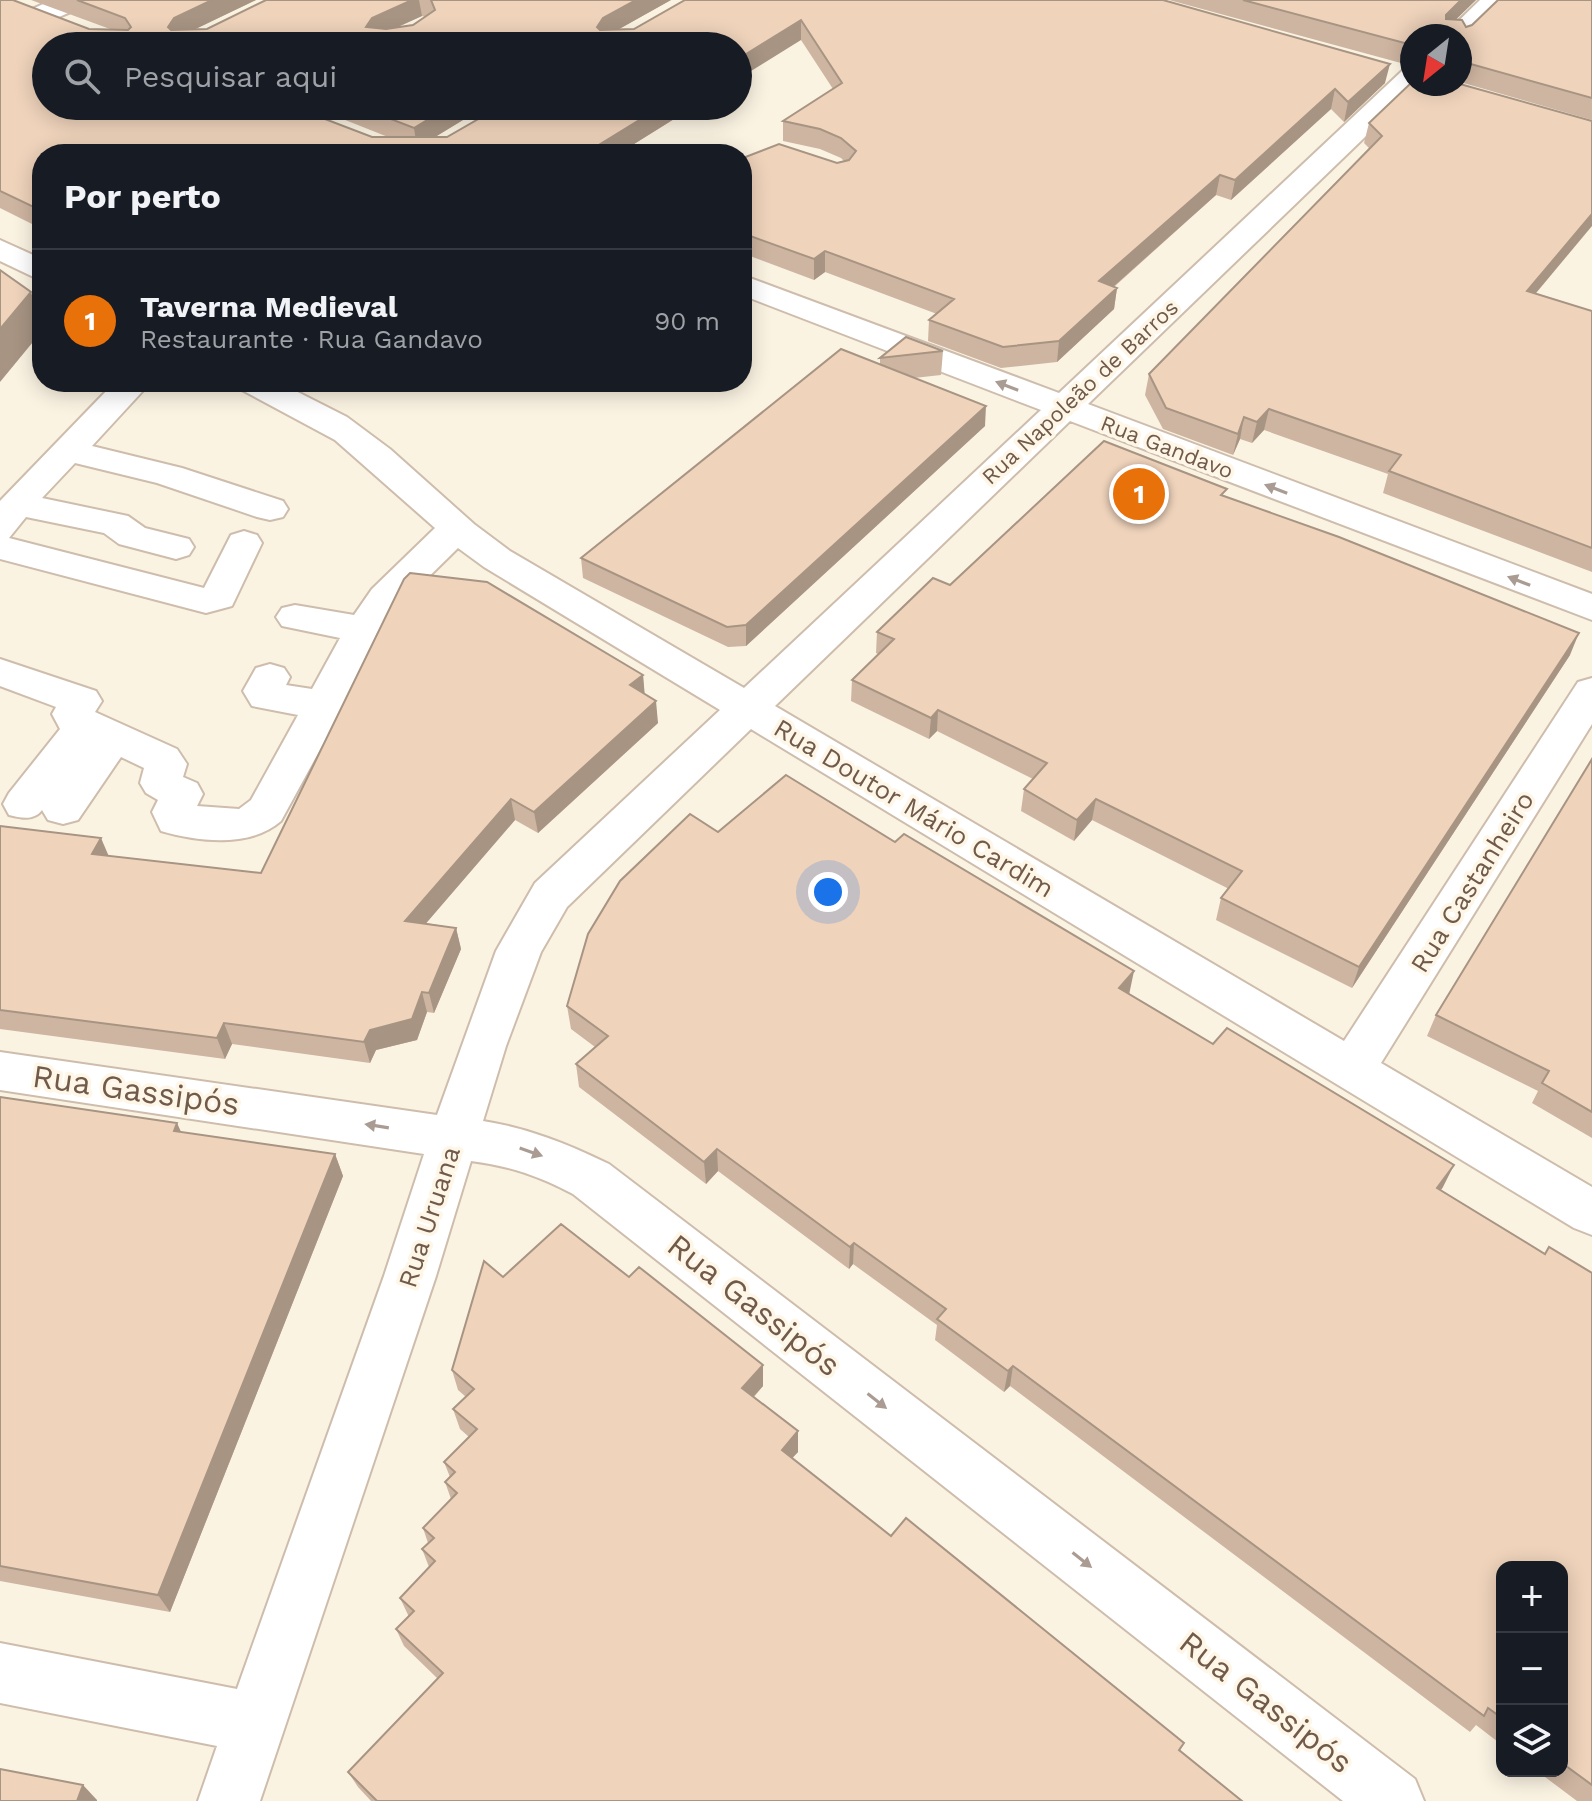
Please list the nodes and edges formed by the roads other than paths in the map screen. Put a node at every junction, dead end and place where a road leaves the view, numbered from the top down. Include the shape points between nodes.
1 (73, 0) edge
2 (1495, 0) edge
3 (13, 5) edge
4 (39, 15) junction
5 (1469, 24) edge
6 (66, 26) edge
7 (1400, 92) edge
8 (0, 249) edge
9 (32, 267) edge
10 (752, 288) edge
11 (124, 392) edge
12 (271, 392) edge
13 (1064, 408) junction
14 (66, 451) junction
15 (270, 509) dead end
16 (8, 516) edge
17 (455, 530) junction
18 (164, 535) dead end
19 (244, 543) dead end
20 (0, 547) edge
21 (1592, 608) edge
22 (295, 617) dead end
23 (364, 630) junction
24 (0, 672) edge
25 (270, 677) dead end
26 (1592, 692) edge
27 (325, 705) junction
28 (747, 707) junction
29 (100, 731) junction
30 (44, 806) dead end
31 (1349, 1070) junction
32 (0, 1071) edge
33 (454, 1139) junction
34 (1592, 1213) edge
35 (0, 1673) edge
36 (255, 1723) junction
37 (229, 1801) edge
38 (1393, 1801) edge

1 - 4 street
2 - 5 street
3 - 4 street
4 - 6 street
7 - 13 street, Rua Napoleão de Barros
8 - 9 street
13 -> 10 street, Rua Gandavo
11 - 14 street
12 - 17 street, Rua Doutor Mário Cardim via 351,435
21 -> 13 street, Rua Gandavo
13 - 28 street, Rua Napoleão de Barros
14 - 15 street via 138,466
14 - 16 street
16 - 18 street via 115,524 128,535
17 - 23 street via 385,598
17 - 28 street, Rua Doutor Mário Cardim
19 - 20 street via 219,597 212,601
22 - 23 street
23 - 27 street
24 - 29 street via 82,701 72,717
25 - 27 street via 266,696
26 - 31 street, Rua Castanheiro
27 - 29 street via 266,810 238,825 176,820 173,812 182,794 161,783 165,762
28 - 31 street, Rua Doutor Mário Cardim
28 - 33 street, Rua Uruana via 551,895 510,976
29 - 30 street
31 - 34 street, Rua Doutor Mário Cardim
33 -> 32 street, Rua Gassipós
33 - 36 street, Rua Uruana
33 -> 38 street, Rua Gassipós via 512,1146 591,1179
35 - 36 street
36 - 37 street, Rua Uruana

